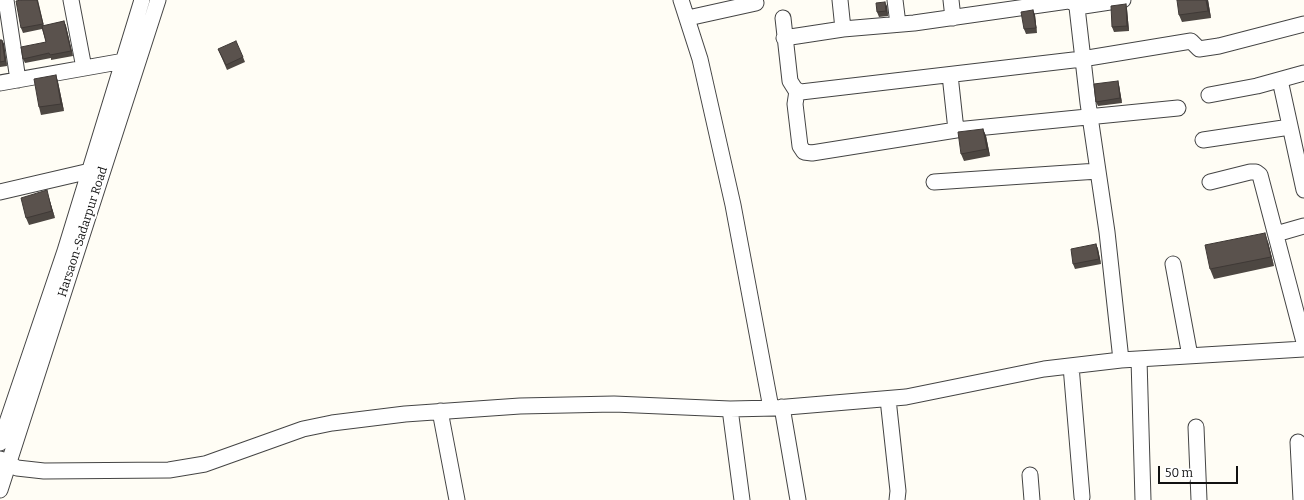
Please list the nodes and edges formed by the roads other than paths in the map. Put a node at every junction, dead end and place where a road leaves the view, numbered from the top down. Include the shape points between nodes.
1 (71, 0) edge
2 (142, 0) edge
3 (158, 0) edge
4 (681, 0) edge
5 (840, 0) edge
6 (895, 0) edge
7 (951, 0) edge
8 (1123, 0) edge
9 (756, 3) dead end
10 (1075, 3) edge
11 (1003, 5) edge
12 (4, 6) edge
13 (688, 18) junction
14 (783, 18) dead end
15 (953, 18) junction
16 (898, 24) junction
17 (1304, 24) edge
18 (843, 29) junction
19 (784, 38) junction
20 (1082, 59) junction
21 (124, 61) junction
22 (84, 68) junction
23 (1304, 73) edge
24 (950, 74) junction
25 (18, 80) junction
26 (1280, 80) junction
27 (0, 83) edge
28 (797, 91) junction
29 (1209, 95) dead end
30 (1178, 108) dead end
31 (1090, 115) junction
32 (1290, 127) junction
33 (956, 130) junction
34 (1203, 140) dead end
35 (90, 171) junction
36 (1098, 171) junction
37 (934, 182) dead end
38 (1210, 182) dead end
39 (1304, 190) edge
40 (0, 192) edge
41 (1304, 226) edge
42 (1276, 234) junction
43 (1174, 264) dead end
44 (1304, 342) edge
45 (1304, 349) edge
46 (1190, 356) junction
47 (1139, 359) junction
48 (1121, 360) junction
49 (1071, 366) junction
50 (888, 399) junction
51 (776, 407) junction
52 (730, 409) junction
53 (440, 411) junction
54 (1196, 427) dead end
55 (1298, 442) dead end
56 (0, 443) edge
57 (4, 461) edge
58 (1030, 476) dead end
59 (0, 490) edge
60 (1082, 497) dead end
61 (457, 500) edge
62 (742, 500) edge
63 (798, 500) edge
64 (897, 500) edge
65 (1032, 500) edge
66 (1143, 500) edge
67 (1199, 500) edge
68 (1301, 500) edge

1 - 22 street
2 - 21 street, Harsaon-Sadarpur Road
3 - 57 street, Harsaon-Sadarpur Road
4 - 13 street
5 - 18 street
6 - 16 street
7 - 15 street
8 - 10 street
9 - 13 street
10 - 11 street via 1068,1
10 - 20 street
11 - 15 street
12 - 25 street
13 - 51 street via 700,59
14 - 19 street
15 - 16 street
16 - 18 street
17 - 20 street via 1219,46 1199,49 1191,41
18 - 19 street
19 - 28 street via 790,81
20 - 24 street
20 - 31 street
21 - 22 street
21 - 35 street, Harsaon-Sadarpur Road
22 - 25 street
23 - 26 street
24 - 28 street
24 - 33 street
25 - 27 street
26 - 29 street
26 - 32 street
28 - 33 street via 795,104 800,146 807,153
30 - 31 street
31 - 33 street
31 - 36 street
32 - 34 street
32 - 39 street
35 - 40 street
35 - 56 street, Harsaon-Sadarpur Road
36 - 37 street
36 - 48 street
38 - 42 street via 1250,172 1260,175
41 - 42 street
42 - 44 street
43 - 46 street
45 - 46 street
46 - 47 street
47 - 48 street
47 - 66 street
48 - 49 street
49 - 50 street
49 - 60 street
50 - 51 street
50 - 64 street
51 - 52 street
51 - 63 street
52 - 53 street via 614,404
52 - 62 street
53 - 57 street via 303,429 204,464 185,468 105,472 44,471 28,470
53 - 61 street
54 - 67 street
55 - 68 street
57 - 59 street, Harsaon-Sadarpur Road
58 - 65 street

